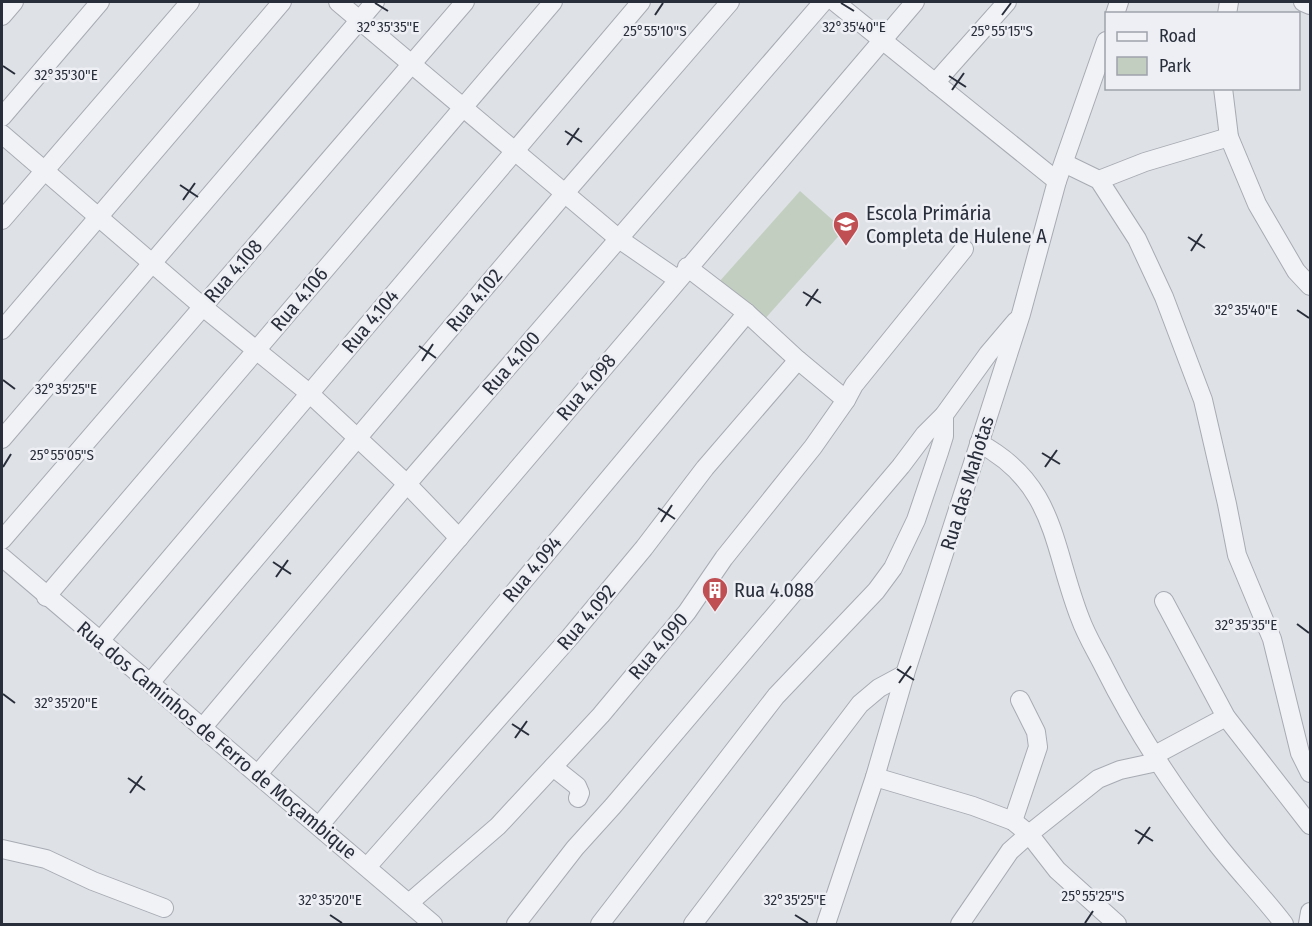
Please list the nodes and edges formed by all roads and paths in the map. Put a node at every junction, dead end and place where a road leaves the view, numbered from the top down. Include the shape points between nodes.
1 (14, 2) edge
2 (100, 2) edge
3 (190, 2) edge
4 (282, 2) edge
5 (338, 2) edge
6 (375, 2) edge
7 (465, 2) edge
8 (553, 2) edge
9 (641, 2) edge
10 (730, 2) edge
11 (823, 2) edge
12 (835, 2) edge
13 (915, 2) edge
14 (1007, 2) edge
15 (1303, 2) edge
16 (1311, 5) edge
17 (2, 16) edge
18 (360, 20) junction
19 (882, 41) junction
20 (1105, 47) edge
21 (412, 64) junction
22 (935, 83) junction
23 (1222, 90) edge
24 (462, 108) junction
25 (2, 117) edge
26 (2, 134) edge
27 (1229, 137) junction
28 (514, 150) junction
29 (1064, 163) junction
30 (45, 170) junction
31 (1099, 180) junction
32 (1057, 181) junction
33 (565, 193) junction
34 (98, 216) junction
35 (2, 220) edge
36 (619, 239) junction
37 (964, 249) dead end
38 (152, 263) junction
39 (682, 273) junction
40 (1311, 286) edge
41 (203, 306) junction
42 (747, 314) junction
43 (1021, 314) junction
44 (2, 330) edge
45 (255, 350) junction
46 (798, 360) junction
47 (309, 393) junction
48 (846, 400) junction
49 (944, 415) junction
50 (358, 438) junction
51 (2, 439) edge
52 (979, 443) junction
53 (407, 484) junction
54 (459, 538) junction
55 (2, 540) edge
56 (2, 557) edge
57 (46, 597) junction
58 (1164, 601) dead end
59 (100, 641) junction
60 (906, 674) junction
61 (150, 683) junction
62 (1020, 700) dead end
63 (1226, 717) junction
64 (203, 727) junction
65 (1155, 759) junction
66 (553, 767) junction
67 (1311, 773) edge
68 (258, 774) junction
69 (875, 777) junction
70 (578, 798) dead end
71 (1013, 820) junction
72 (318, 825) junction
73 (1311, 825) edge
74 (1029, 834) junction
75 (2, 849) edge
76 (367, 867) junction
77 (409, 903) junction
78 (164, 908) dead end
79 (1311, 912) edge
80 (433, 924) edge
81 (516, 924) edge
82 (600, 924) edge
83 (693, 924) edge
84 (826, 924) edge
85 (960, 924) edge
86 (1117, 924) edge
87 (1284, 924) edge
88 (1308, 924) edge

1 - 17 street
2 - 25 street
3 - 30 street
4 - 34 street
5 - 18 street
6 - 18 street
7 - 21 street, Rua 4.108
8 - 24 street, Rua 4.106
9 - 28 street, Rua 4.104
10 - 33 street, Rua 4.102
11 - 36 street, Rua 4.100
12 - 19 street
13 - 19 street, Rua 4.098
14 - 22 street
15 - 16 street
18 - 21 street
18 - 38 street
19 - 22 street
19 - 39 street, Rua 4.098
20 - 29 street, Rua das Mahotas
21 - 24 street
21 - 41 street, Rua 4.108
22 - 32 street
23 - 27 street
24 - 28 street
24 - 45 street, Rua 4.106
26 - 30 street
27 - 31 street
27 - 40 street via 1268,224 1296,271
28 - 33 street
28 - 47 street, Rua 4.104
29 - 31 street
29 - 32 street, Rua das Mahotas
30 - 34 street
30 - 35 street
31 - 67 street via 1137,239 1195,375 1237,555 1272,639 1298,744
32 - 43 street, Rua das Mahotas
33 - 36 street
33 - 50 street, Rua 4.102
34 - 38 street
34 - 44 street
36 - 39 street
36 - 53 street, Rua 4.100
37 - 48 street, Rua 4.090 via 859,378
38 - 41 street
38 - 51 street
39 - 42 street
39 - 54 street, Rua 4.098
41 - 45 street
41 - 55 street, Rua 4.108
42 - 46 street
42 - 72 street, Rua 4.094
43 - 49 street
43 - 52 street, Rua das Mahotas
45 - 47 street
45 - 57 street, Rua 4.106
46 - 48 street
46 - 76 street, Rua 4.092 via 705,468 570,637
47 - 50 street
47 - 59 street, Rua 4.104
48 - 66 street, Rua 4.090 via 687,612
49 - 81 street via 575,848
49 - 82 street via 939,452 916,520 894,568 776,696
50 - 53 street
50 - 61 street, Rua 4.102
52 - 60 street, Rua das Mahotas
52 - 65 street via 1014,466 1038,495 1050,520 1081,622
53 - 54 street
53 - 64 street, Rua 4.100
54 - 68 street, Rua 4.098
56 - 57 street, Rua dos Caminhos de Ferro de Moçambique
57 - 59 street, Rua dos Caminhos de Ferro de Moçambique
58 - 63 street
59 - 61 street, Rua dos Caminhos de Ferro de Moçambique
60 - 69 street, Rua das Mahotas
60 - 83 street via 879,688 860,704
61 - 64 street, Rua dos Caminhos de Ferro de Moçambique
62 - 71 street via 1036,732 1038,747
63 - 65 street
63 - 73 street
64 - 68 street, Rua dos Caminhos de Ferro de Moçambique
65 - 74 street via 1098,779
65 - 87 street via 1215,841
66 - 70 street via 580,789
66 - 77 street, Rua 4.090 via 498,826
68 - 72 street, Rua dos Caminhos de Ferro de Moçambique
69 - 71 street
69 - 84 street, Rua das Mahotas
71 - 74 street
72 - 76 street, Rua dos Caminhos de Ferro de Moçambique
74 - 85 street via 1010,851
74 - 86 street via 1057,870
75 - 78 street via 46,859
76 - 77 street, Rua dos Caminhos de Ferro de Moçambique
77 - 80 street, Rua dos Caminhos de Ferro de Moçambique
79 - 88 street

